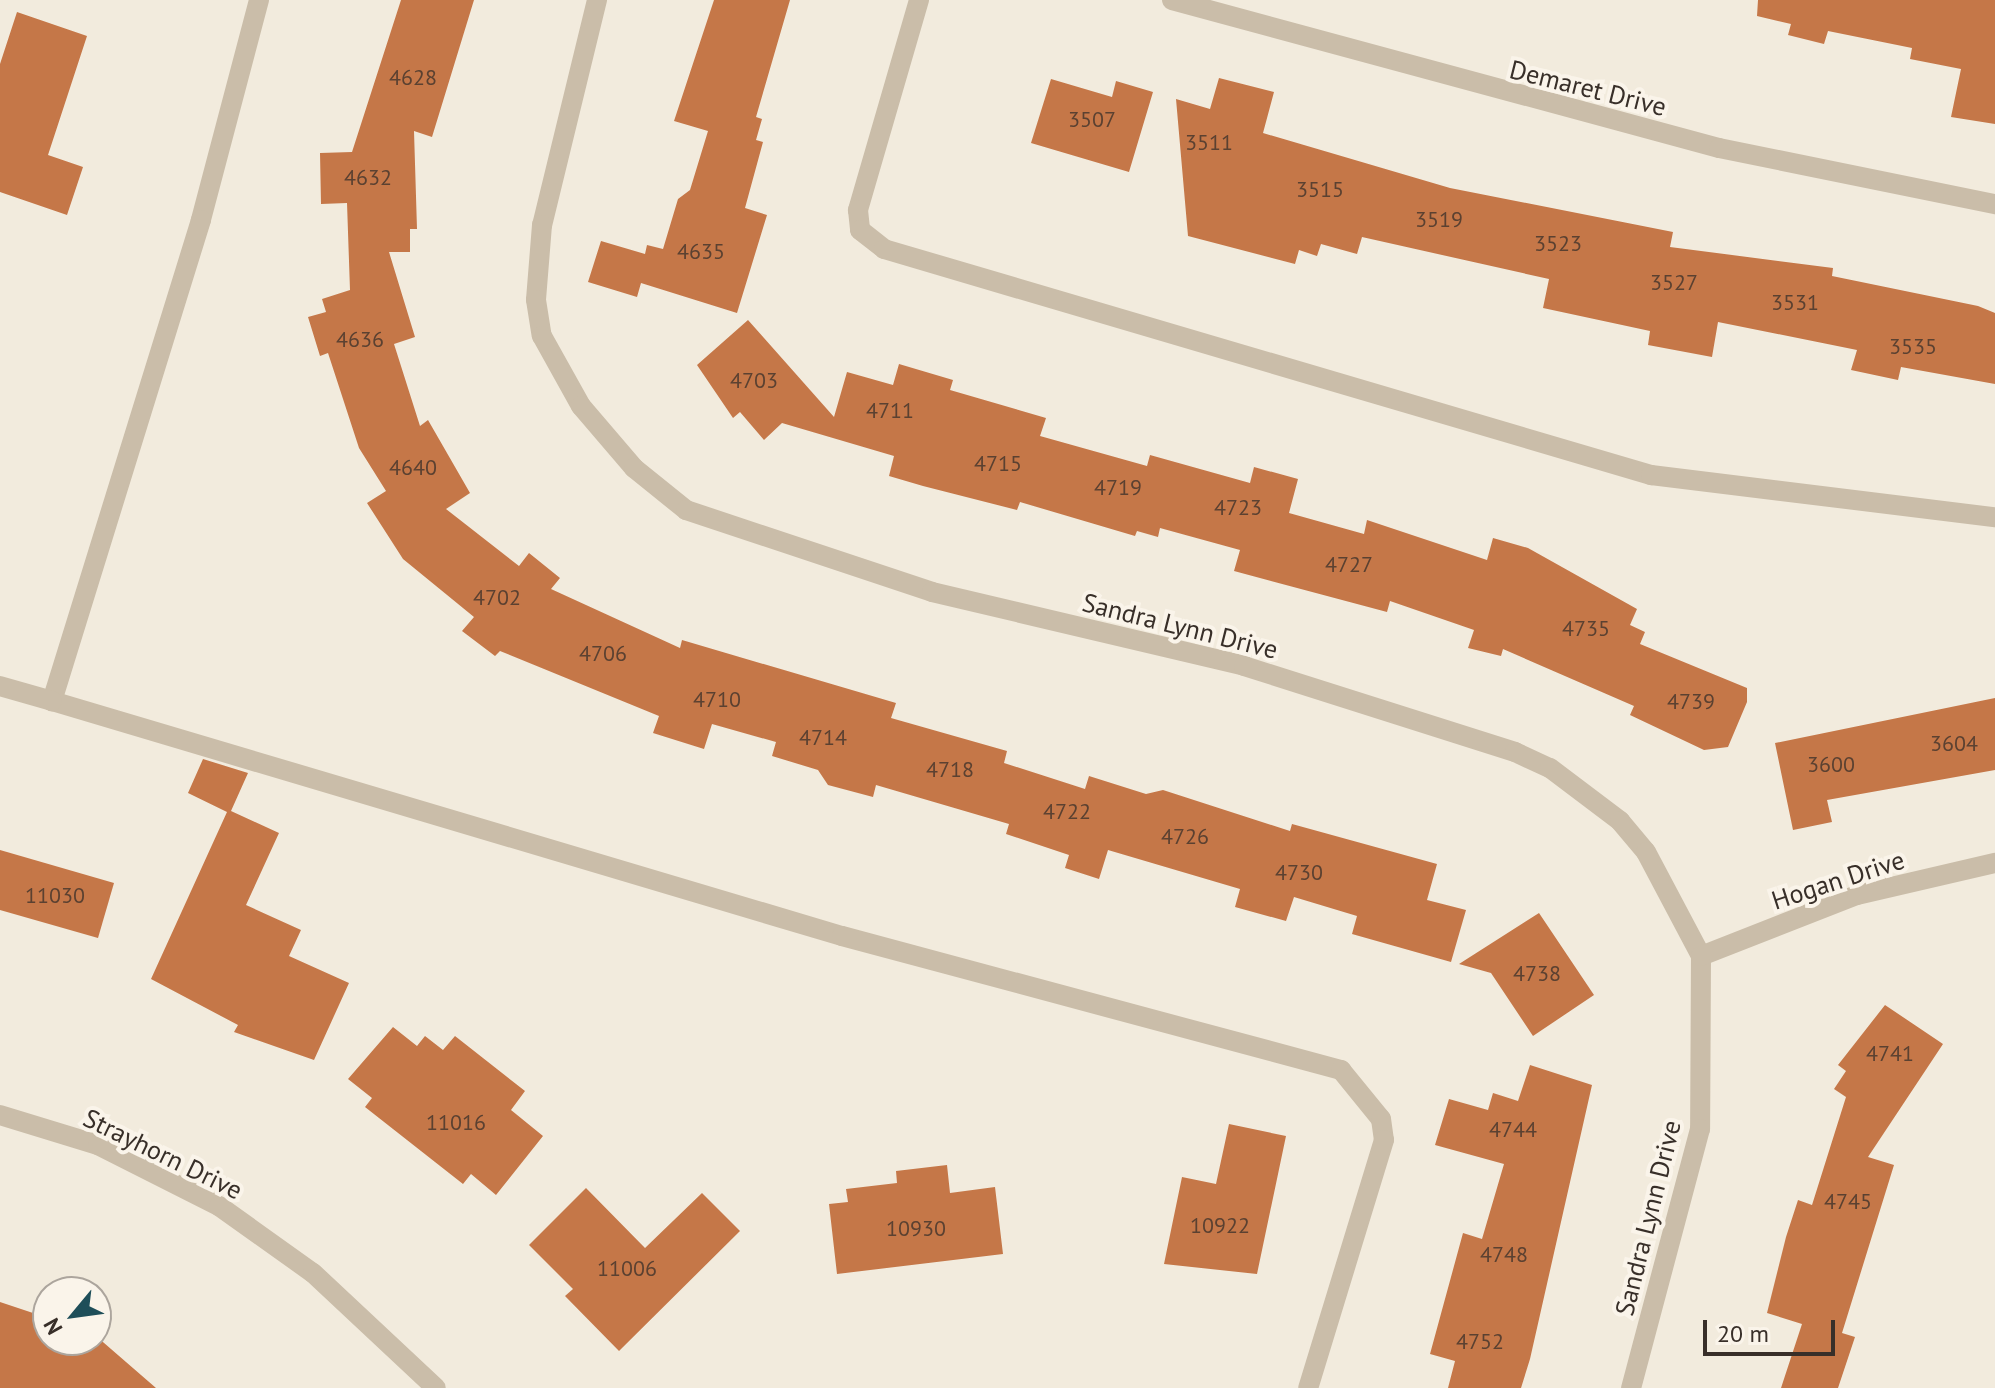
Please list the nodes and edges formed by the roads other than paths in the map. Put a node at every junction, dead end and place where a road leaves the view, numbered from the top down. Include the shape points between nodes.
1 (259, 0) edge
2 (597, 0) edge
3 (919, 0) edge
4 (1172, 0) edge
5 (1995, 204) edge
6 (1995, 517) edge
7 (0, 686) edge
8 (52, 701) junction
9 (1995, 863) edge
10 (1701, 956) junction
11 (0, 1115) edge
12 (436, 1388) edge
13 (1308, 1388) edge
14 (1631, 1388) edge

1 - 8 street via 201,220
2 - 10 street, Sandra Lynn Drive via 557,146 536,300 558,374 634,468 686,510 932,592 1244,666 1515,752 1550,768 1620,821 1646,852
3 - 6 street via 858,210 860,230 884,249 1651,475
4 - 5 street, Demaret Drive via 1719,148
7 - 8 street
8 - 13 street via 842,936 1341,1070 1381,1119 1384,1140
9 - 10 street, Hogan Drive via 1857,895
10 - 14 street, Sandra Lynn Drive via 1700,1129
11 - 12 street, Strayhorn Drive via 98,1145 219,1206 313,1273

